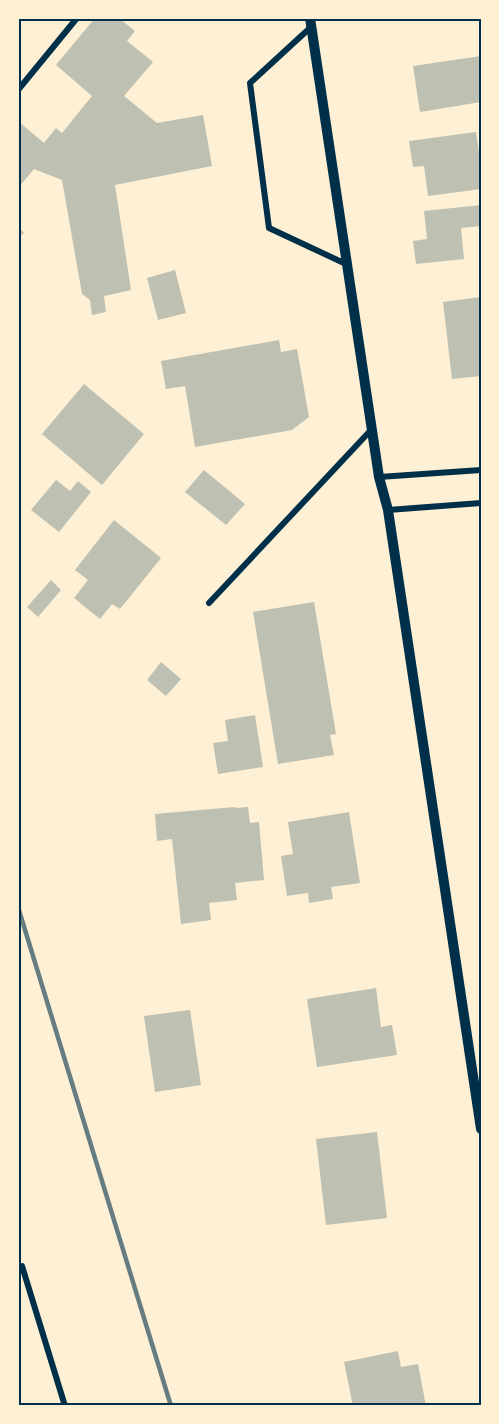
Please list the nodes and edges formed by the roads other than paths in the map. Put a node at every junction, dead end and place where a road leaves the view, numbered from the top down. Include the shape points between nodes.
1 (77, 18) edge
2 (310, 22) edge
3 (18, 90) edge
4 (347, 264) junction
5 (371, 429) junction
6 (481, 470) edge
7 (379, 477) junction
8 (481, 503) edge
9 (388, 510) junction
10 (209, 603) dead end
11 (481, 1129) edge
12 (22, 1266) dead end
13 (65, 1406) edge

1 - 3 street
2 - 4 street
2 - 4 street via 250,83 269,228
4 - 5 street
5 - 7 street
5 - 10 street
6 - 7 street
7 - 9 street
8 - 9 street
9 - 11 street
12 - 13 street

